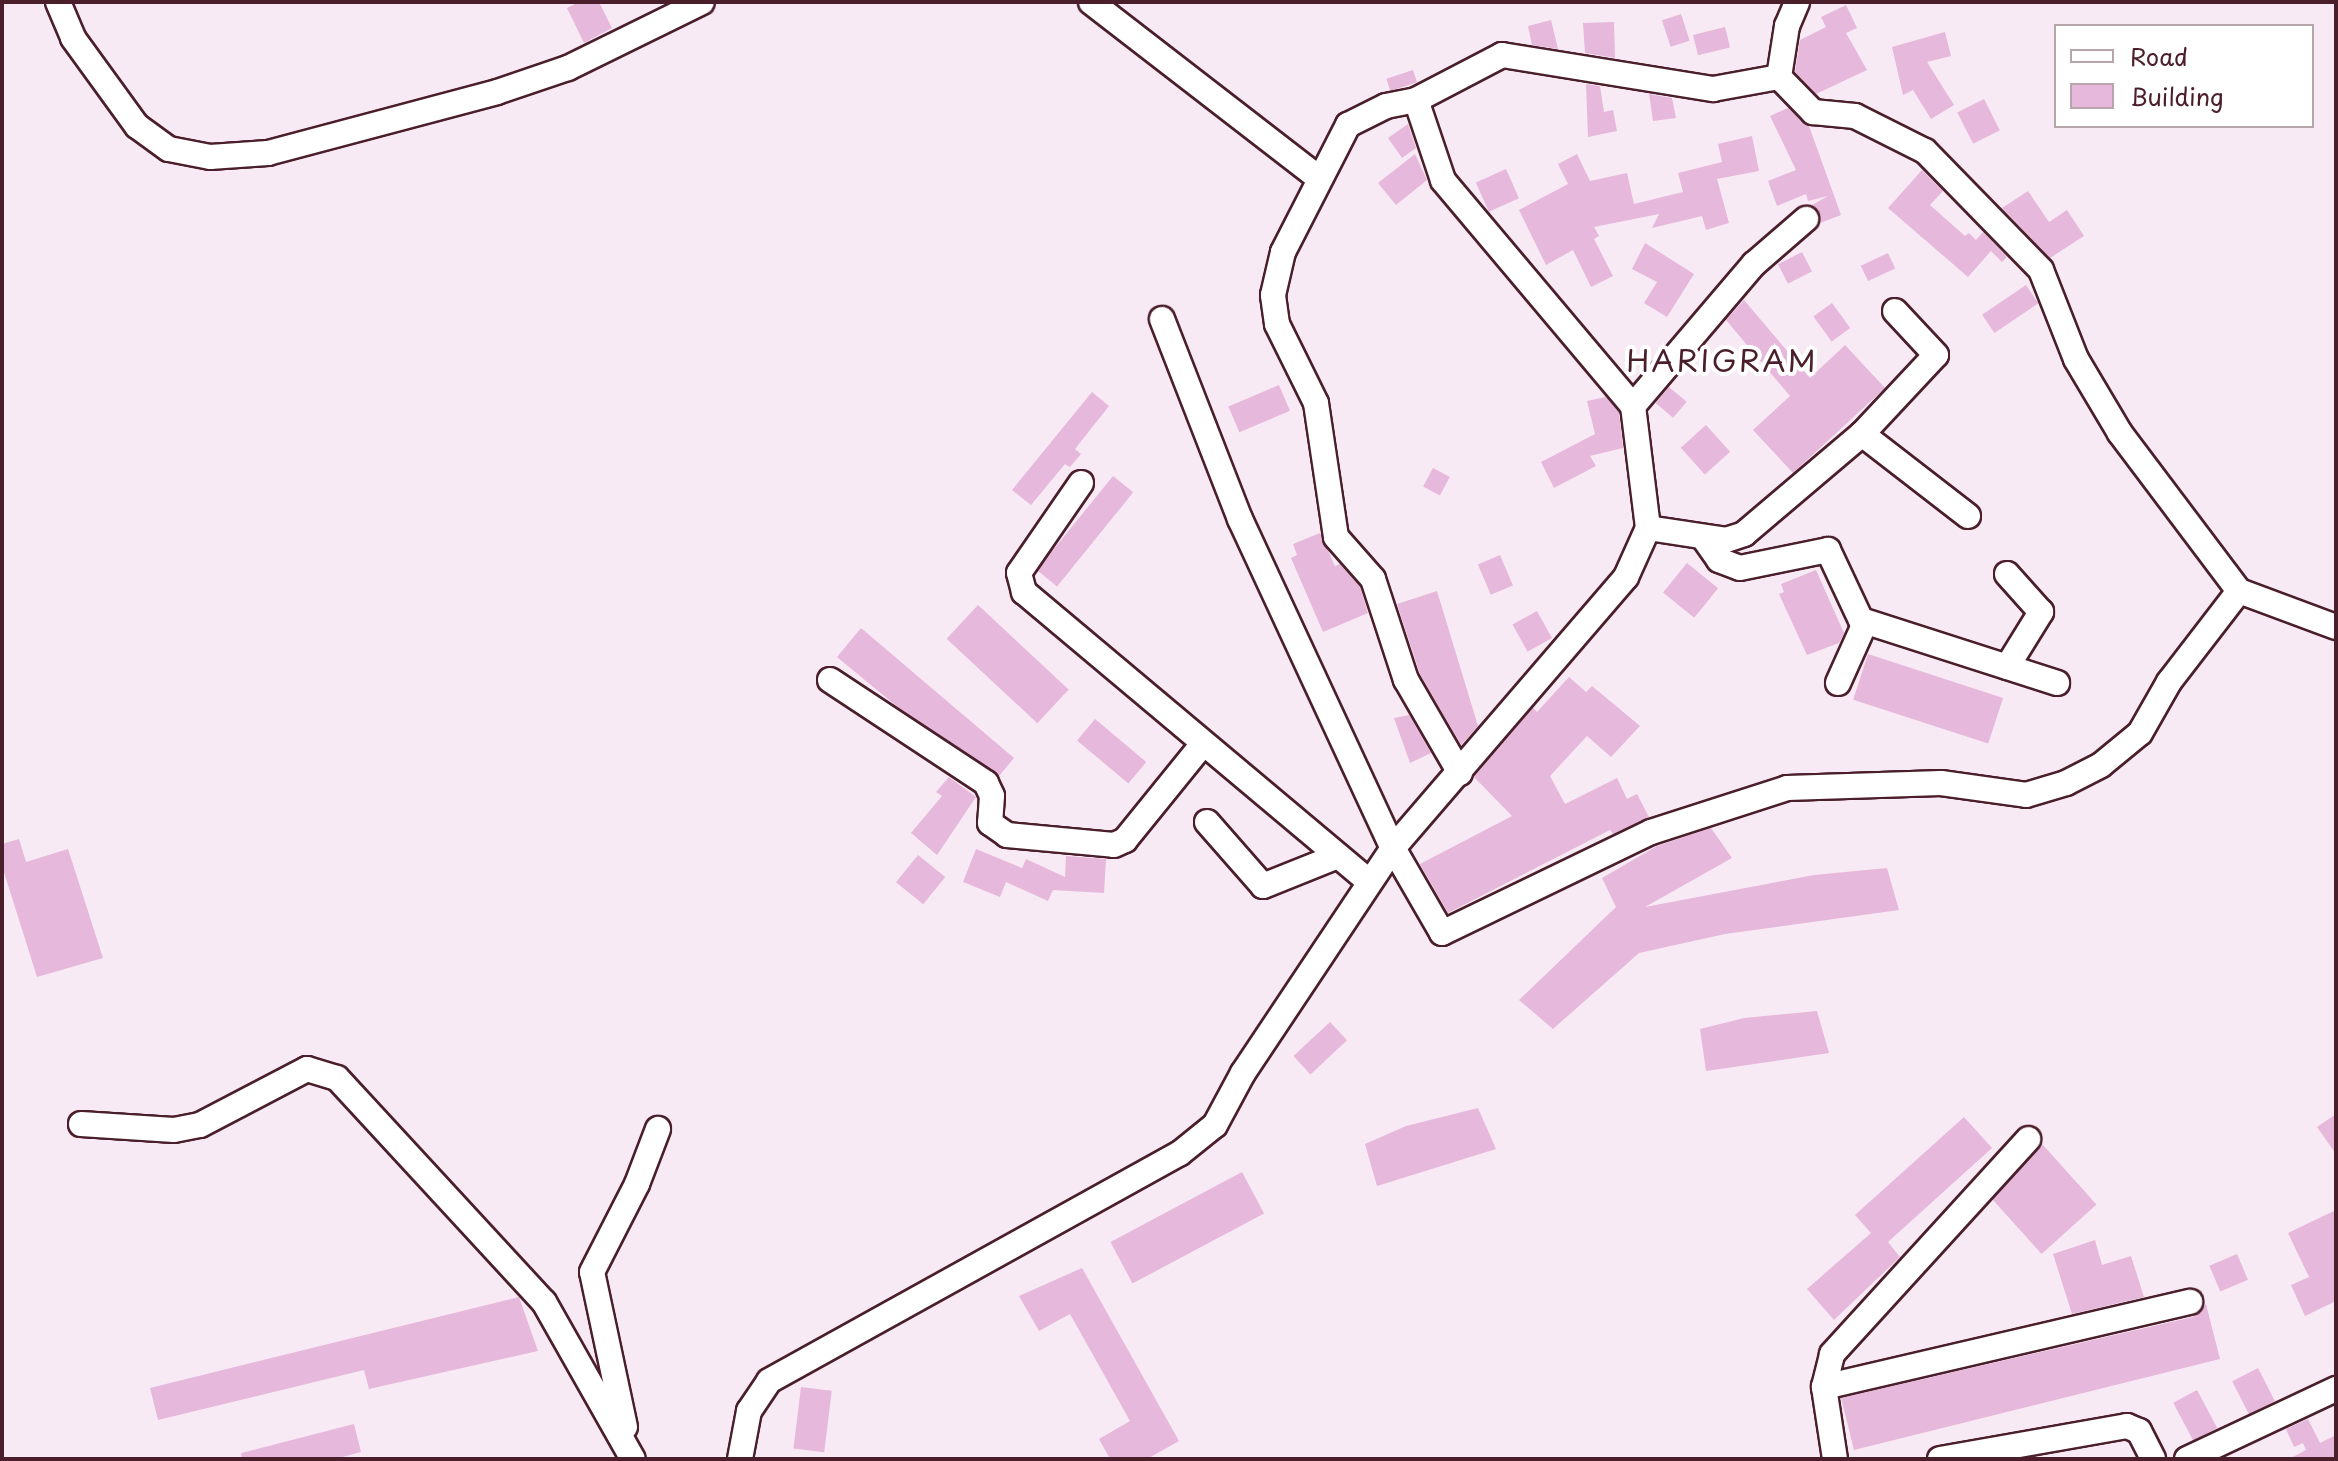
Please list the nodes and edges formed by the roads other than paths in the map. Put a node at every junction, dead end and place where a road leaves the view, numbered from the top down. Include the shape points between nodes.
1 (58, 2) edge
2 (702, 2) edge
3 (1091, 2) edge
4 (1797, 2) edge
5 (1779, 77) junction
6 (1416, 100) junction
7 (1319, 178) junction
8 (1806, 219) dead end
9 (1895, 311) dead end
10 (1162, 319) dead end
11 (1633, 406) junction
12 (1862, 434) junction
13 (1081, 483) dead end
14 (1968, 516) dead end
15 (1648, 528) junction
16 (1703, 537) junction
17 (2007, 574) dead end
18 (2239, 591) junction
19 (1865, 623) junction
20 (2336, 627) edge
21 (2007, 667) junction
22 (830, 680) dead end
23 (1838, 683) dead end
24 (2057, 683) dead end
25 (1202, 745) junction
26 (1460, 773) junction
27 (1207, 822) dead end
28 (1393, 848) junction
29 (1338, 856) junction
30 (1369, 881) junction
31 (81, 1124) dead end
32 (658, 1129) dead end
33 (2028, 1139) dead end
34 (2190, 1302) dead end
35 (1824, 1387) junction
36 (2336, 1389) edge
37 (631, 1453) edge
38 (740, 1459) edge
39 (1835, 1459) edge
40 (1940, 1459) edge
41 (2153, 1459) edge
42 (2187, 1459) edge

1 - 2 street via 73,38 137,126 169,149 210,157 268,153 497,92 568,68
3 - 7 street
4 - 5 street via 1787,26
5 - 6 street via 1713,89 1502,55
5 - 18 street via 1813,112 1855,116 1925,151 2024,250 2041,270 2076,359 2120,433
6 - 7 street via 1386,106 1348,125
6 - 11 street via 1443,180
7 - 26 street via 1275,273 1277,324 1316,403 1336,537 1373,579 1406,680
8 - 11 street via 1754,264
9 - 12 street via 1936,358
10 - 28 street via 1240,519
11 - 15 street
12 - 14 street
12 - 16 street via 1755,528 1726,540
13 - 25 street via 1019,573 1020,585
15 - 16 street
15 - 26 street via 1626,577
16 - 19 street via 1719,560 1740,568 1828,550
17 - 21 street via 2041,612
18 - 20 street
18 - 28 street via 2169,682 2140,733 2101,765 2026,795 1941,783 1787,788 1651,832 1442,933
19 - 21 street
19 - 23 street
21 - 24 street
22 - 25 street via 986,783 992,796 990,823 1007,835 1114,845 1125,840
25 - 29 street
26 - 28 street
27 - 29 street via 1263,886
28 - 30 street
29 - 30 street
30 - 38 street via 1243,1073 1215,1125 1179,1154 769,1381 749,1411
31 - 37 street via 174,1130 200,1125 307,1069 326,1072 516,1267 576,1352
32 - 37 street via 592,1272
33 - 35 street via 1832,1354
34 - 35 street
35 - 39 street
36 - 42 street
40 - 41 street via 2127,1426 2139,1431

